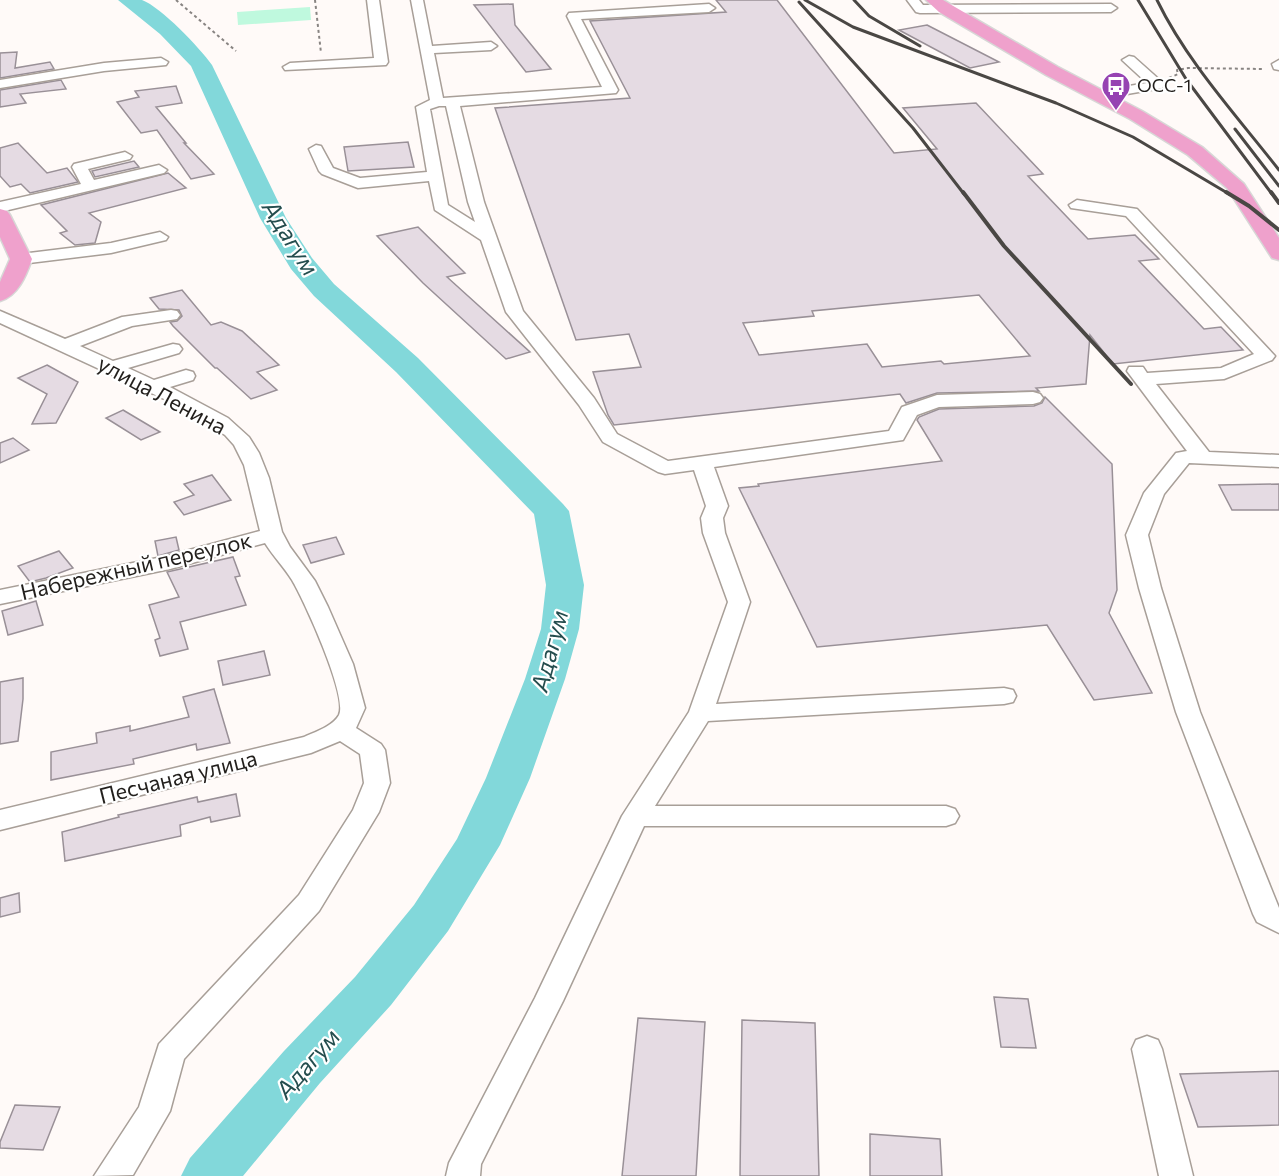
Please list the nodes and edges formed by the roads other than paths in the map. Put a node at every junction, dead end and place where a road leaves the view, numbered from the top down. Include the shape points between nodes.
1 (417, 0) edge
2 (914, 0) edge
3 (373, 4) edge
4 (939, 4) edge
5 (709, 8) dead end
6 (1112, 8) dead end
7 (491, 46) dead end
8 (426, 50) junction
9 (1130, 60) dead end
10 (162, 62) dead end
11 (290, 67) dead end
12 (0, 84) edge
13 (1098, 95) junction
14 (444, 102) junction
15 (316, 149) dead end
16 (125, 156) dead end
17 (159, 170) dead end
18 (436, 176) junction
19 (90, 186) junction
20 (1077, 205) dead end
21 (0, 207) edge
22 (0, 215) edge
23 (160, 237) dead end
24 (488, 237) junction
25 (1279, 254) edge
26 (21, 259) junction
27 (0, 294) edge
28 (171, 315) dead end
29 (0, 316) edge
30 (66, 345) junction
31 (173, 350) dead end
32 (111, 367) junction
33 (186, 376) dead end
34 (153, 386) junction
35 (1033, 398) dead end
36 (1203, 458) junction
37 (1279, 461) edge
38 (702, 463) junction
39 (272, 534) junction
40 (0, 597) edge
41 (1004, 696) dead end
42 (701, 713) junction
43 (345, 725) junction
44 (635, 816) junction
45 (946, 816) dead end
46 (0, 820) edge
47 (1279, 922) edge
48 (1146, 1049) dead end
49 (111, 1176) edge
50 (463, 1176) edge
51 (1176, 1176) edge

1 - 8 street
2 - 4 street via 920,9
3 - 11 street via 381,62
4 - 6 street
4 - 13 main road
5 - 14 street via 571,12 610,90
7 - 8 street
8 - 14 street
9 - 13 street via 1157,86
10 - 12 street
13 - 25 main road via 1213,165 1234,184
14 - 18 street via 423,107
14 - 24 street
15 - 18 street via 327,171 358,183
16 - 19 street via 79,167
17 - 19 street
18 - 24 street via 441,207
19 - 21 street
20 - 36 street via 1131,212 1266,356 1224,373 1138,373
22 - 26 main road
23 - 26 street via 111,248
24 - 38 street via 515,312 587,402 610,438 665,468
26 - 27 main road via 16,275
28 - 30 street via 128,321
29 - 30 street, улица Ленина
30 - 32 street, улица Ленина
31 - 32 street
32 - 34 street, улица Ленина
33 - 34 street
34 - 39 street, улица Ленина via 218,420 240,440 259,477
35 - 38 street via 938,400 909,411 896,435
36 - 37 street
36 - 47 street via 1184,457 1154,492 1137,535 1188,712 1268,914
38 - 42 street via 717,506 712,518 714,533 739,602
39 - 40 street, Набережный переулок via 171,562
39 - 43 street, улица Ленина via 304,581 350,690 353,706
41 - 42 street
42 - 44 street
43 - 46 street, Песчаная улица via 311,744
43 - 49 street via 372,750 377,783 366,812 309,903 170,1053 154,1111
44 - 45 street
44 - 50 street via 548,1001 465,1163
48 - 51 street

